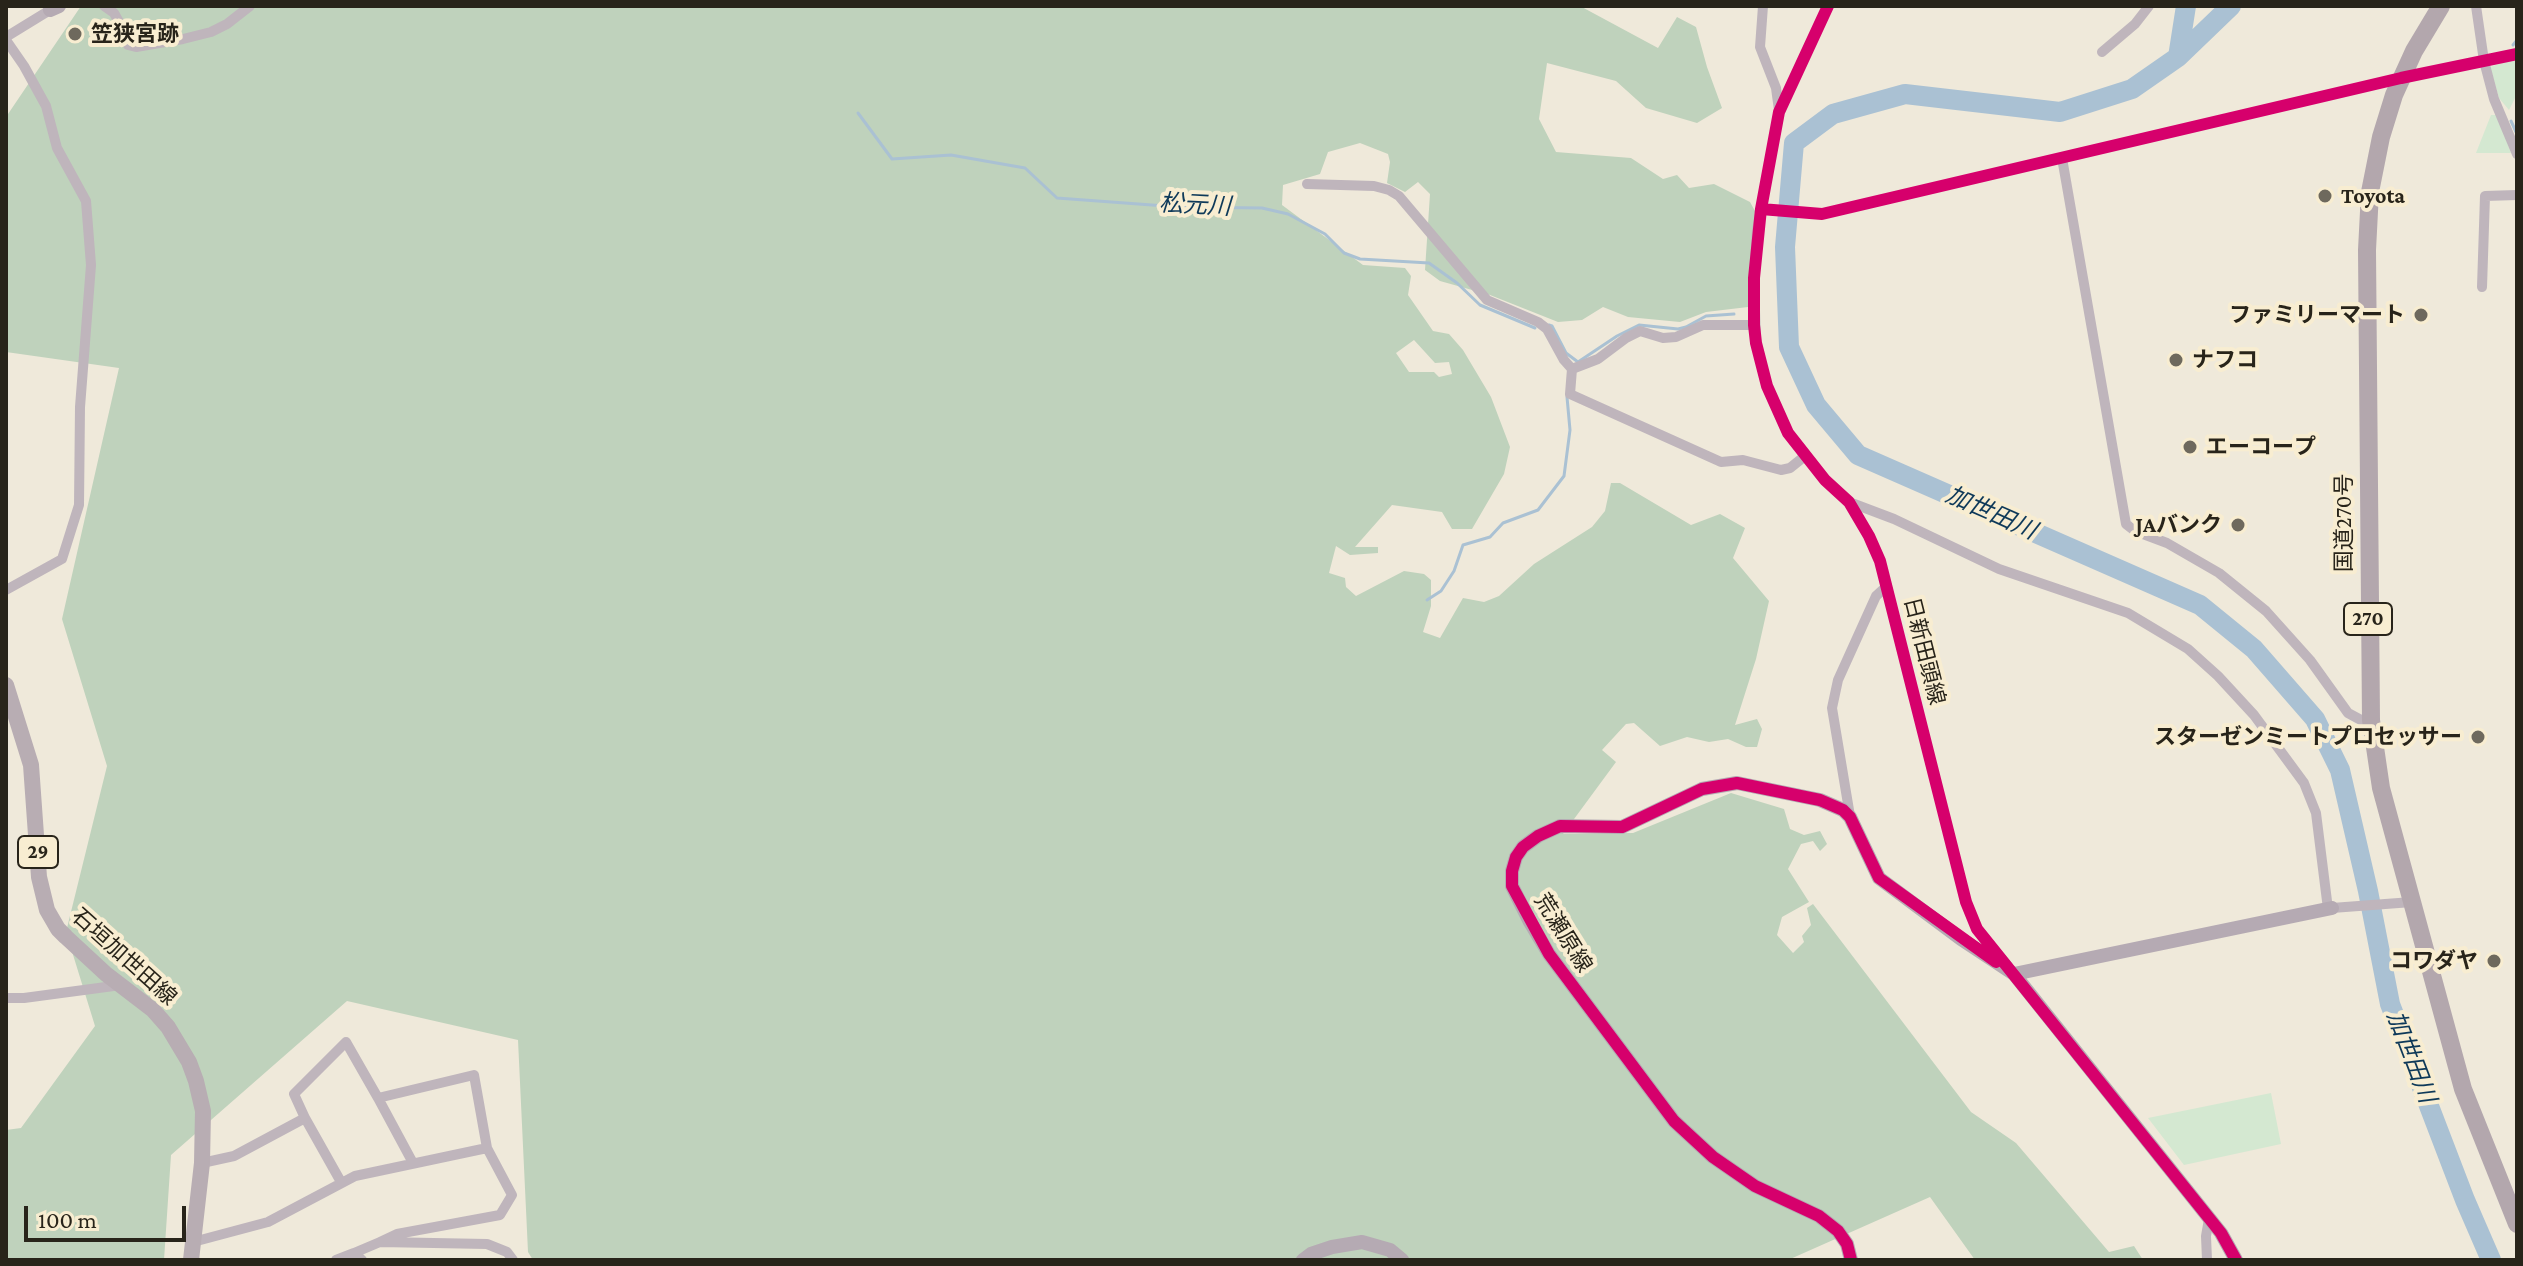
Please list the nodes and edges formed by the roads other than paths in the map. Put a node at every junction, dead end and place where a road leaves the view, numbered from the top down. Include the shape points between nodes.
1 (104, 6) edge
2 (250, 6) edge
3 (1763, 6) edge
4 (1828, 6) edge
5 (2149, 6) edge
6 (2441, 6) edge
7 (2476, 6) edge
8 (53, 7) edge
9 (6, 38) edge
10 (2102, 52) dead end
11 (2517, 54) edge
12 (2484, 61) junction
13 (2401, 78) junction
14 (1779, 112) junction
15 (2517, 154) edge
16 (2062, 158) junction
17 (1307, 184) dead end
18 (2517, 195) edge
19 (1764, 209) junction
20 (2482, 287) dead end
21 (1754, 325) junction
22 (1572, 369) junction
23 (1805, 456) junction
24 (1849, 502) junction
25 (1887, 586) junction
26 (6, 590) edge
27 (7, 690) edge
28 (2371, 720) junction
29 (1850, 817) junction
30 (2405, 903) junction
31 (2330, 909) junction
32 (2014, 974) junction
33 (121, 985) junction
34 (6, 998) edge
35 (378, 1098) junction
36 (305, 1118) junction
37 (487, 1148) junction
38 (202, 1163) junction
39 (413, 1163) junction
40 (341, 1182) junction
41 (2209, 1219) junction
42 (2517, 1224) edge
43 (193, 1242) junction
44 (380, 1242) junction
45 (358, 1256) edge
46 (191, 1260) edge
47 (336, 1260) edge
48 (513, 1260) edge
49 (1303, 1260) edge
50 (1402, 1260) edge
51 (1851, 1260) edge
52 (2207, 1260) edge
53 (2236, 1260) edge

1 - 2 street via 114,13 128,45 136,47 211,32
3 - 14 street via 1760,47
4 - 14 street, 日新田頭線
5 - 10 street
6 - 13 highway, 国道270号 / 270
7 - 12 street
8 - 9 street
9 - 26 street via 46,106 57,148 86,201 91,265 79,505 62,559
11 - 12 street
12 - 13 street
12 - 15 street
13 - 16 street
13 - 28 highway, 国道270号 / 270 via 2381,137 2368,222
14 - 19 street, 日新田頭線
16 - 19 street via 1820,214
16 - 28 street via 2126,524 2219,573 2254,601 2310,660 2348,713
17 - 22 street via 1374,186 1399,196 1487,300 1547,329
18 - 20 street via 2485,196
19 - 21 street, 日新田頭線 via 1754,278
21 - 22 street via 1703,325 1663,338 1640,331
21 - 23 street, 日新田頭線 via 1767,386
22 - 23 street via 1570,394 1721,462 1743,460 1781,470
23 - 24 street, 日新田頭線
24 - 25 street, 日新田頭線 via 1869,536
24 - 31 street via 1999,569 2128,613 2188,649 2254,715 2304,783 2316,813
25 - 29 street via 1876,596 1838,680 1832,708
25 - 32 street, 日新田頭線 via 1966,902 1977,929
27 - 33 main road, 石垣加世田線 / 29 via 31,765 39,877 47,910 58,929
28 - 30 highway, 国道270号 / 270
29 - 32 street via 1879,878
29 - 51 street, 荒瀬原線 via 1820,800 1737,783 1702,789 1622,827 1560,826 1538,836 1516,857 1512,886 1549,954 1674,1121 1755,1186 1819,1216 1838,1231
30 - 31 street
30 - 42 highway, 国道270号 / 270 via 2463,1089
31 - 32 street
32 - 41 street, 日新田頭線
33 - 34 street
33 - 38 main road, 石垣加世田線 / 29 via 153,1010 189,1062 203,1111
35 - 36 street via 346,1042 294,1094
35 - 37 street via 474,1075
35 - 39 street
36 - 38 street via 234,1156
36 - 40 street
37 - 39 street
37 - 44 street via 512,1195 500,1215 397,1234
38 - 43 main road, 石垣加世田線 / 29
39 - 40 street
40 - 43 street via 268,1222
41 - 52 street
41 - 53 street, 日新田頭線
43 - 46 main road, 石垣加世田線 / 29
44 - 45 street
44 - 48 street via 487,1244
45 - 47 street
49 - 50 street via 1362,1242 1390,1250

